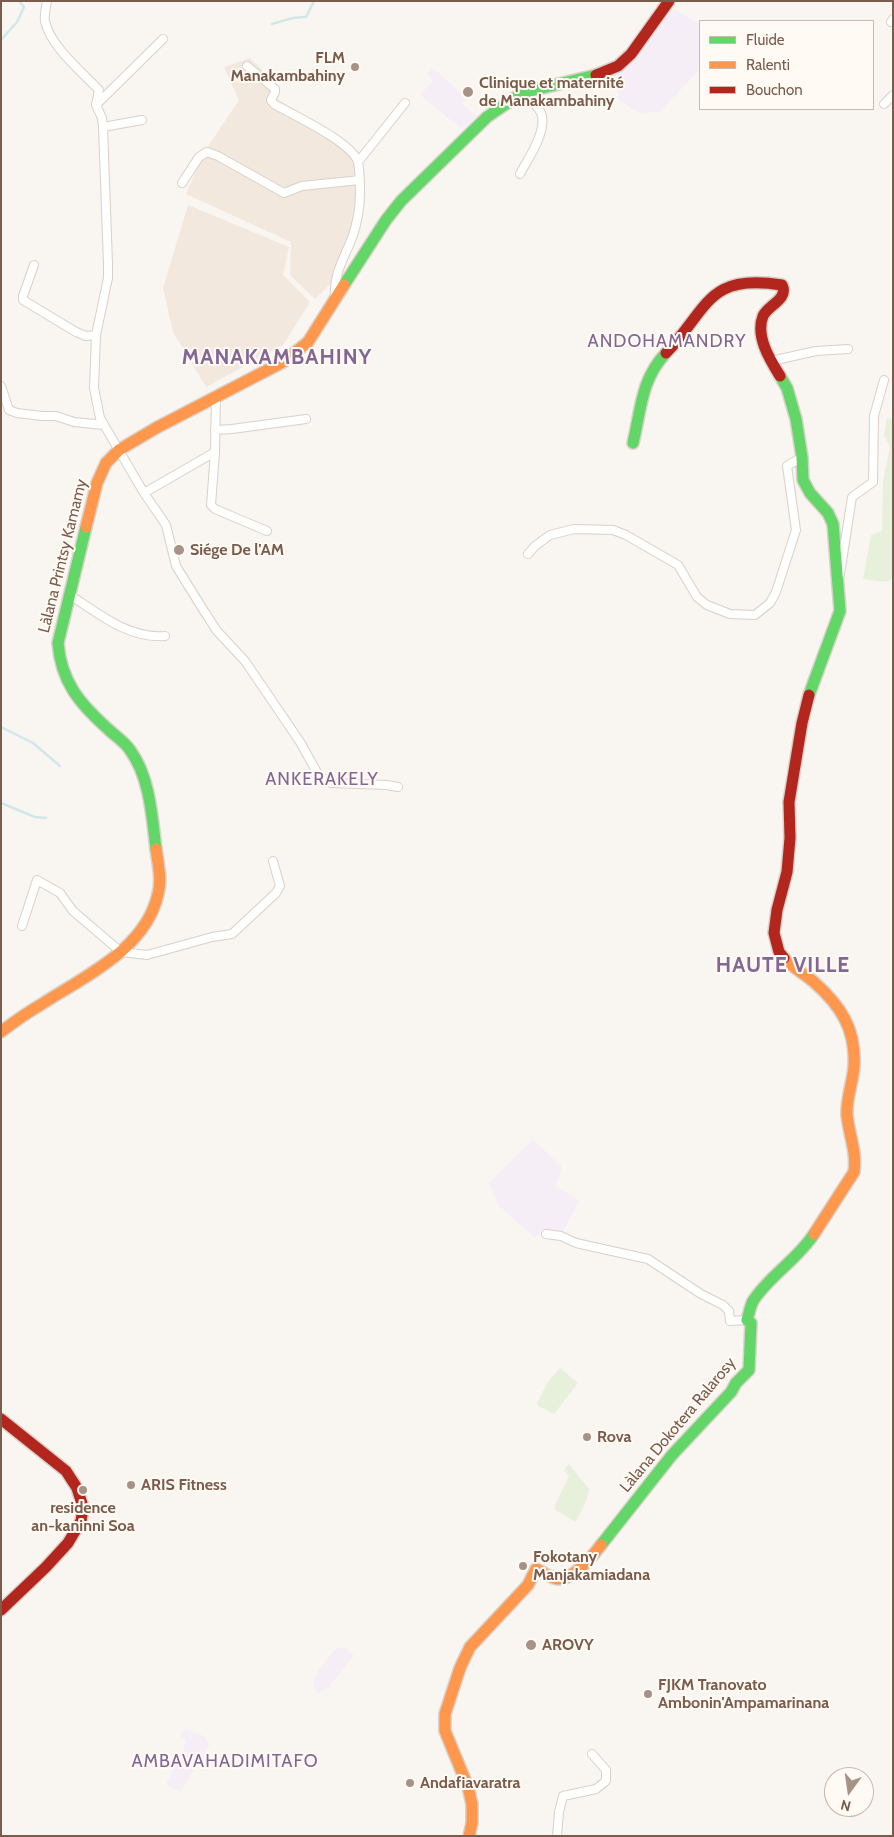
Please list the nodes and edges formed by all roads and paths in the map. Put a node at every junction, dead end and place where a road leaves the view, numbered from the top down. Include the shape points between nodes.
1 (47, 1) edge
2 (669, 1) edge
3 (163, 39) dead end
4 (247, 66) dead end
5 (522, 93) junction
6 (893, 95) edge
7 (405, 103) dead end
8 (884, 104) dead end
9 (96, 105) junction
10 (142, 120) dead end
11 (103, 127) junction
12 (358, 162) junction
13 (520, 174) dead end
14 (360, 180) junction
15 (182, 183) dead end
16 (34, 265) dead end
17 (336, 300) junction
18 (96, 335) junction
19 (848, 349) dead end
20 (771, 361) junction
21 (884, 380) dead end
22 (1, 386) edge
23 (216, 396) junction
24 (306, 419) dead end
25 (104, 425) junction
26 (215, 430) junction
27 (633, 443) dead end
28 (119, 450) junction
29 (215, 452) junction
30 (802, 457) junction
31 (144, 493) junction
32 (267, 531) dead end
33 (528, 554) dead end
34 (838, 581) junction
35 (70, 595) junction
36 (165, 636) dead end
37 (398, 787) dead end
38 (273, 862) dead end
39 (22, 926) dead end
40 (121, 952) junction
41 (1, 1032) edge
42 (546, 1234) dead end
43 (747, 1320) junction
44 (1, 1419) edge
45 (1, 1610) edge
46 (592, 1754) dead end
47 (469, 1836) edge
48 (558, 1836) edge

1 - 9 street via 45,21 49,30 61,50 99,90
2 - 5 street, Làlana Printsy Kamamy via 631,54 618,66 588,78
3 - 9 street
4 - 12 street via 275,89 271,100 274,104 327,133 348,149
5 - 13 street via 537,106 542,115 542,126
5 - 17 street, Làlana Printsy Kamamy via 487,117 401,202 386,220
6 - 8 street
7 - 12 street
9 - 11 street
10 - 11 street
11 - 18 street via 108,278
12 - 14 street
14 - 15 street via 302,186 284,193 207,152 199,157
14 - 17 street via 356,224 334,282
16 - 18 street via 23,300 76,332
17 - 23 street, Làlana Printsy Kamamy via 315,333 291,356
18 - 25 street via 94,388
19 - 20 street via 816,350
20 - 27 street, Làlana Dokotera Ralarosy via 761,335 763,316 783,295 782,285 753,282 731,286 713,296 652,372
20 - 30 street, Làlana Dokotera Ralarosy via 787,388
21 - 34 street via 874,416 872,482 852,497
22 - 25 street via 11,411
23 - 26 street
23 - 28 street, Làlana Printsy Kamamy
24 - 26 street
25 - 28 street
26 - 29 street
28 - 31 street
28 - 35 street, Làlana Printsy Kamamy via 106,463 97,483
29 - 31 street
29 - 32 street via 211,505
30 - 33 street via 787,466 796,530 784,571 770,603 755,615 730,614 707,605 697,597 678,565 613,530 574,529 550,535
30 - 34 street, Làlana Dokotera Ralarosy via 803,480 833,524
31 - 37 street via 166,525 176,566 204,612 245,661 319,776 331,783
34 - 43 street, Làlana Dokotera Ralarosy via 840,612 811,688 793,768 788,863 774,933 779,952 814,982 846,1021 853,1044 854,1066 847,1114 856,1160 854,1172 806,1246 760,1292 752,1303
35 - 36 street via 122,628 156,637
35 - 40 street, Làlana Printsy Kamamy via 58,643 60,667 76,698 135,757 153,824 158,896 144,929
38 - 40 street via 280,886 232,934 147,955
39 - 40 street via 37,880 60,893 73,910
40 - 41 street, Làlana Printsy Kamamy
42 - 43 street via 648,1259 723,1305 729,1311 730,1321
43 - 47 street, Làlana Dokotera Ralarosy via 751,1323 749,1370 672,1454 589,1561 566,1578 555,1579 536,1569 528,1585 470,1647 445,1714 445,1731 472,1804
44 - 45 street via 66,1471 74,1480 83,1508 82,1520 68,1543
46 - 48 street via 606,1770 606,1781 596,1789 563,1796

